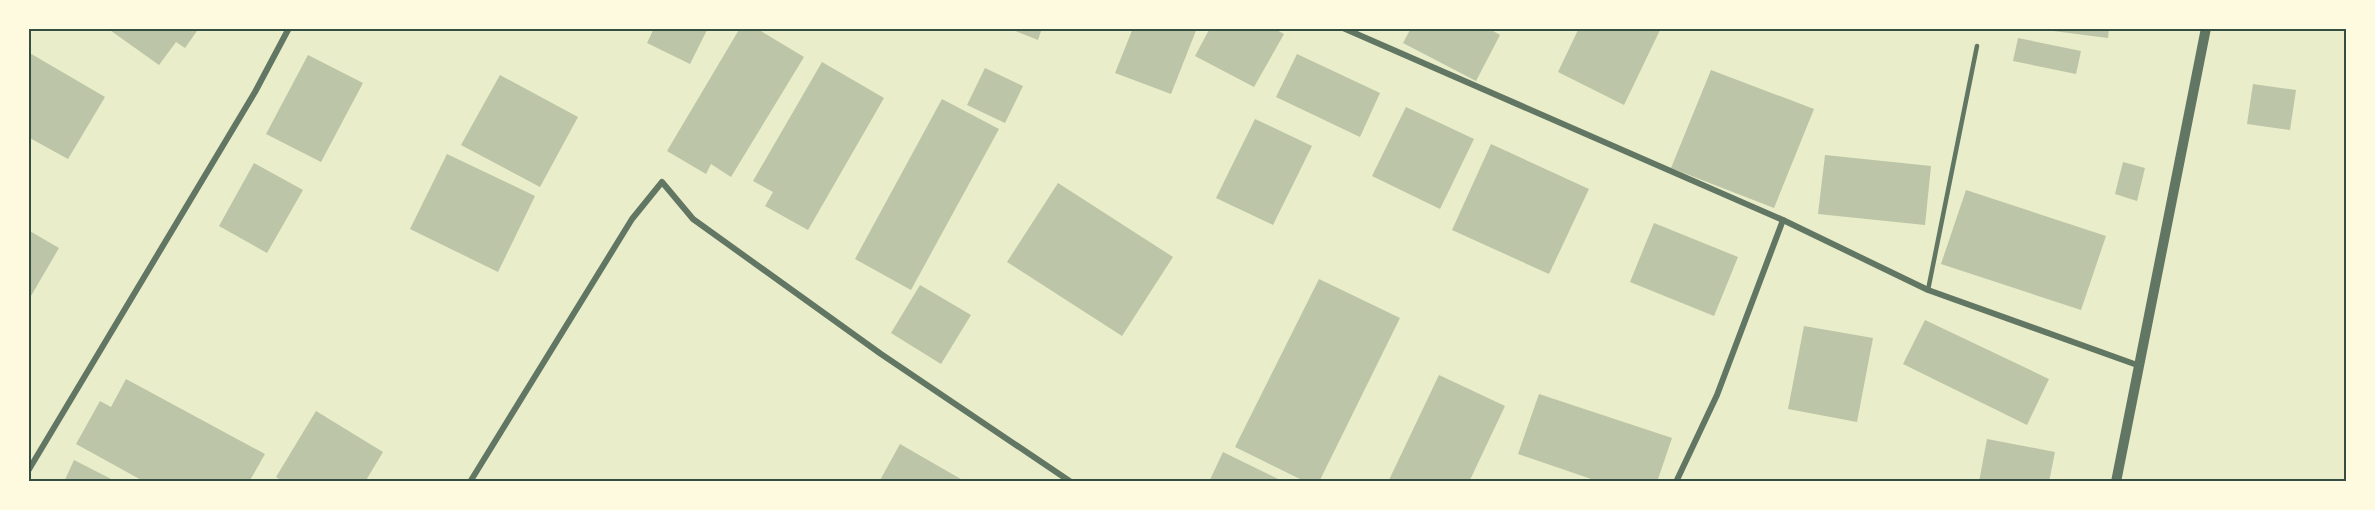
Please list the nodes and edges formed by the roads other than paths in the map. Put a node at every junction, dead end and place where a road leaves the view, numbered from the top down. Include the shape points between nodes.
1 (289, 28) edge
2 (1342, 28) edge
3 (2206, 28) edge
4 (1977, 46) dead end
5 (1783, 220) junction
6 (1928, 290) junction
7 (2140, 366) junction
8 (28, 471) edge
9 (470, 482) edge
10 (1071, 482) edge
11 (1676, 482) edge
12 (2116, 482) edge

1 - 8 street via 255,92
2 - 5 street
3 - 7 street
4 - 6 lane
5 - 6 street
5 - 11 street via 1717,395
6 - 7 street
7 - 12 street
9 - 10 street via 632,219 662,182 693,219 881,354

